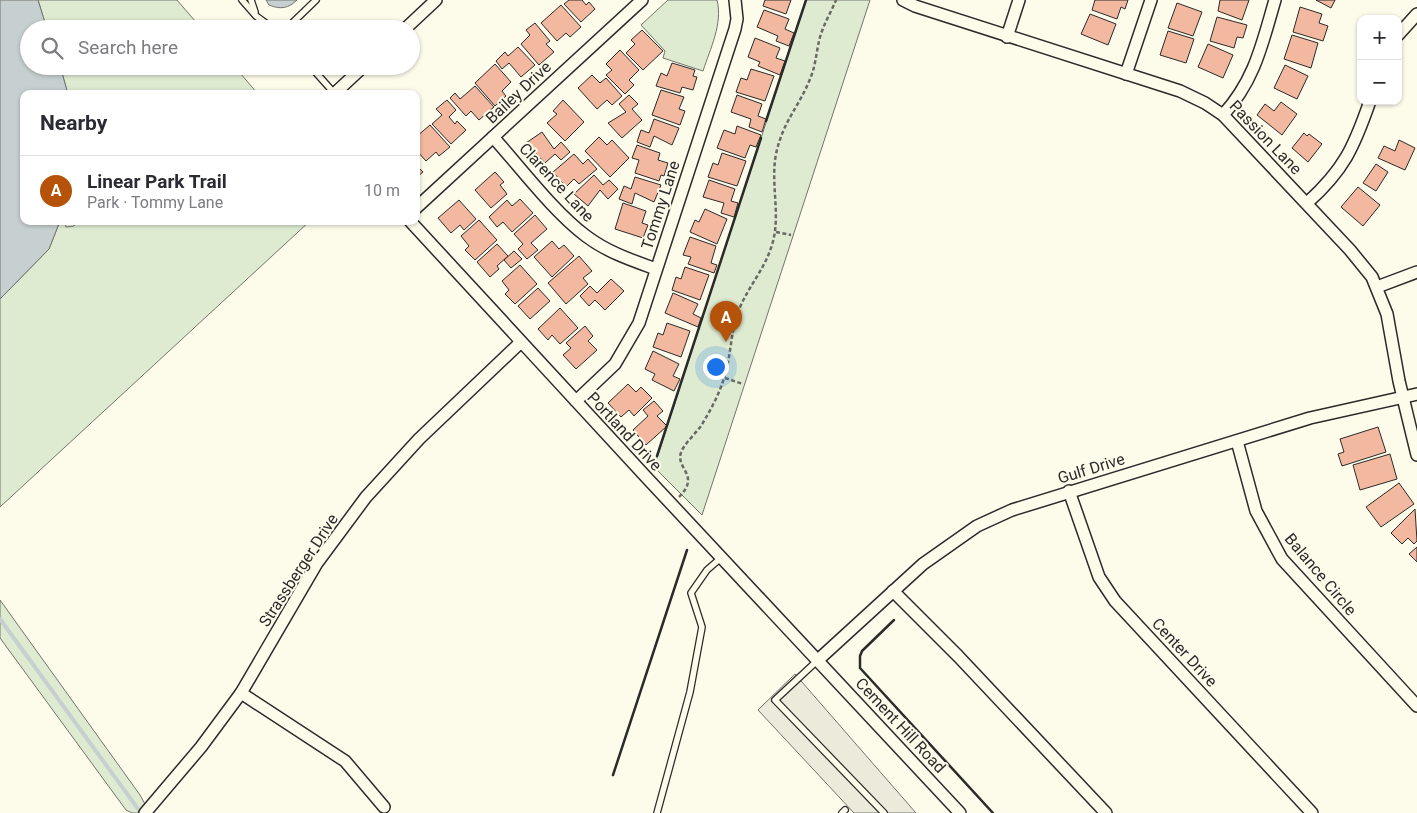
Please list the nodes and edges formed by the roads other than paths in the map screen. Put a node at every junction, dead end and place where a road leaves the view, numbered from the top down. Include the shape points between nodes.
1 (242, 0) edge
2 (250, 0) edge
3 (316, 0) edge
4 (436, 0) edge
5 (642, 0) edge
6 (735, 0) edge
7 (903, 0) edge
8 (1019, 0) edge
9 (1150, 0) edge
10 (1275, 0) edge
11 (1417, 14) edge
12 (256, 16) junction
13 (262, 20) edge
14 (295, 20) edge
15 (415, 20) edge
16 (1402, 31) edge
17 (1007, 37) junction
18 (1126, 74) junction
19 (318, 75) edge
20 (354, 75) edge
21 (331, 90) edge
22 (338, 90) edge
23 (1369, 105) edge
24 (1223, 115) junction
25 (493, 137) junction
26 (1307, 203) junction
27 (420, 204) edge
28 (414, 225) edge
29 (656, 269) junction
30 (1417, 272) edge
31 (1377, 287) junction
32 (521, 342) junction
33 (1417, 394) edge
34 (1403, 396) junction
35 (576, 401) junction
36 (1237, 441) junction
37 (1417, 455) edge
38 (1069, 491) junction
39 (722, 558) junction
40 (893, 591) junction
41 (818, 660) junction
42 (241, 693) junction
43 (1417, 706) edge
44 (384, 807) dead end
45 (149, 809) edge
46 (657, 813) edge
47 (884, 813) edge
48 (960, 813) edge
49 (1106, 813) edge
50 (1312, 813) edge

1 - 12 lane
2 - 12 lane
3 - 14 lane
4 - 15 street
5 - 25 street, Bailey Drive
6 - 29 street, Tommy Lane via 735,29
7 - 17 street, Passion Lane
8 - 17 street
9 - 18 street
10 - 24 street via 1251,77
11 - 16 street
12 - 13 lane
17 - 18 street, Passion Lane
18 - 24 street, Passion Lane via 1193,96
19 - 21 lane
20 - 22 street
23 - 26 street via 1353,148 1341,167
24 - 26 street, Passion Lane
25 - 27 street, Bailey Drive
25 - 29 street, Clarence Lane via 585,235 621,256
26 - 31 street, Passion Lane via 1358,258
28 - 32 street, Portland Drive
29 - 35 street, Tommy Lane via 639,322 623,354
30 - 31 street
31 - 34 street, Passion Lane via 1387,314
32 - 35 street, Portland Drive
32 - 42 street, Strassberger Drive via 419,439 366,497 318,562
33 - 34 street, Gulf Drive
34 - 36 street, Gulf Drive via 1310,418
34 - 37 street, Passion Lane
35 - 39 street, Portland Drive
36 - 38 street, Gulf Drive
36 - 43 street, Balance Circle via 1256,511 1282,559
38 - 40 street, Gulf Drive via 1012,510 977,526 923,564
38 - 50 street, Center Drive via 1099,577 1115,601
39 - 41 street, Portland Drive
39 - 46 lane via 707,570 691,593 702,627 690,692
40 - 41 street, Gulf Drive
40 - 49 street
41 - 47 lane via 775,700
41 - 48 street, Cement Hill Road
42 - 44 street via 345,761
42 - 45 street, Strassberger Drive

